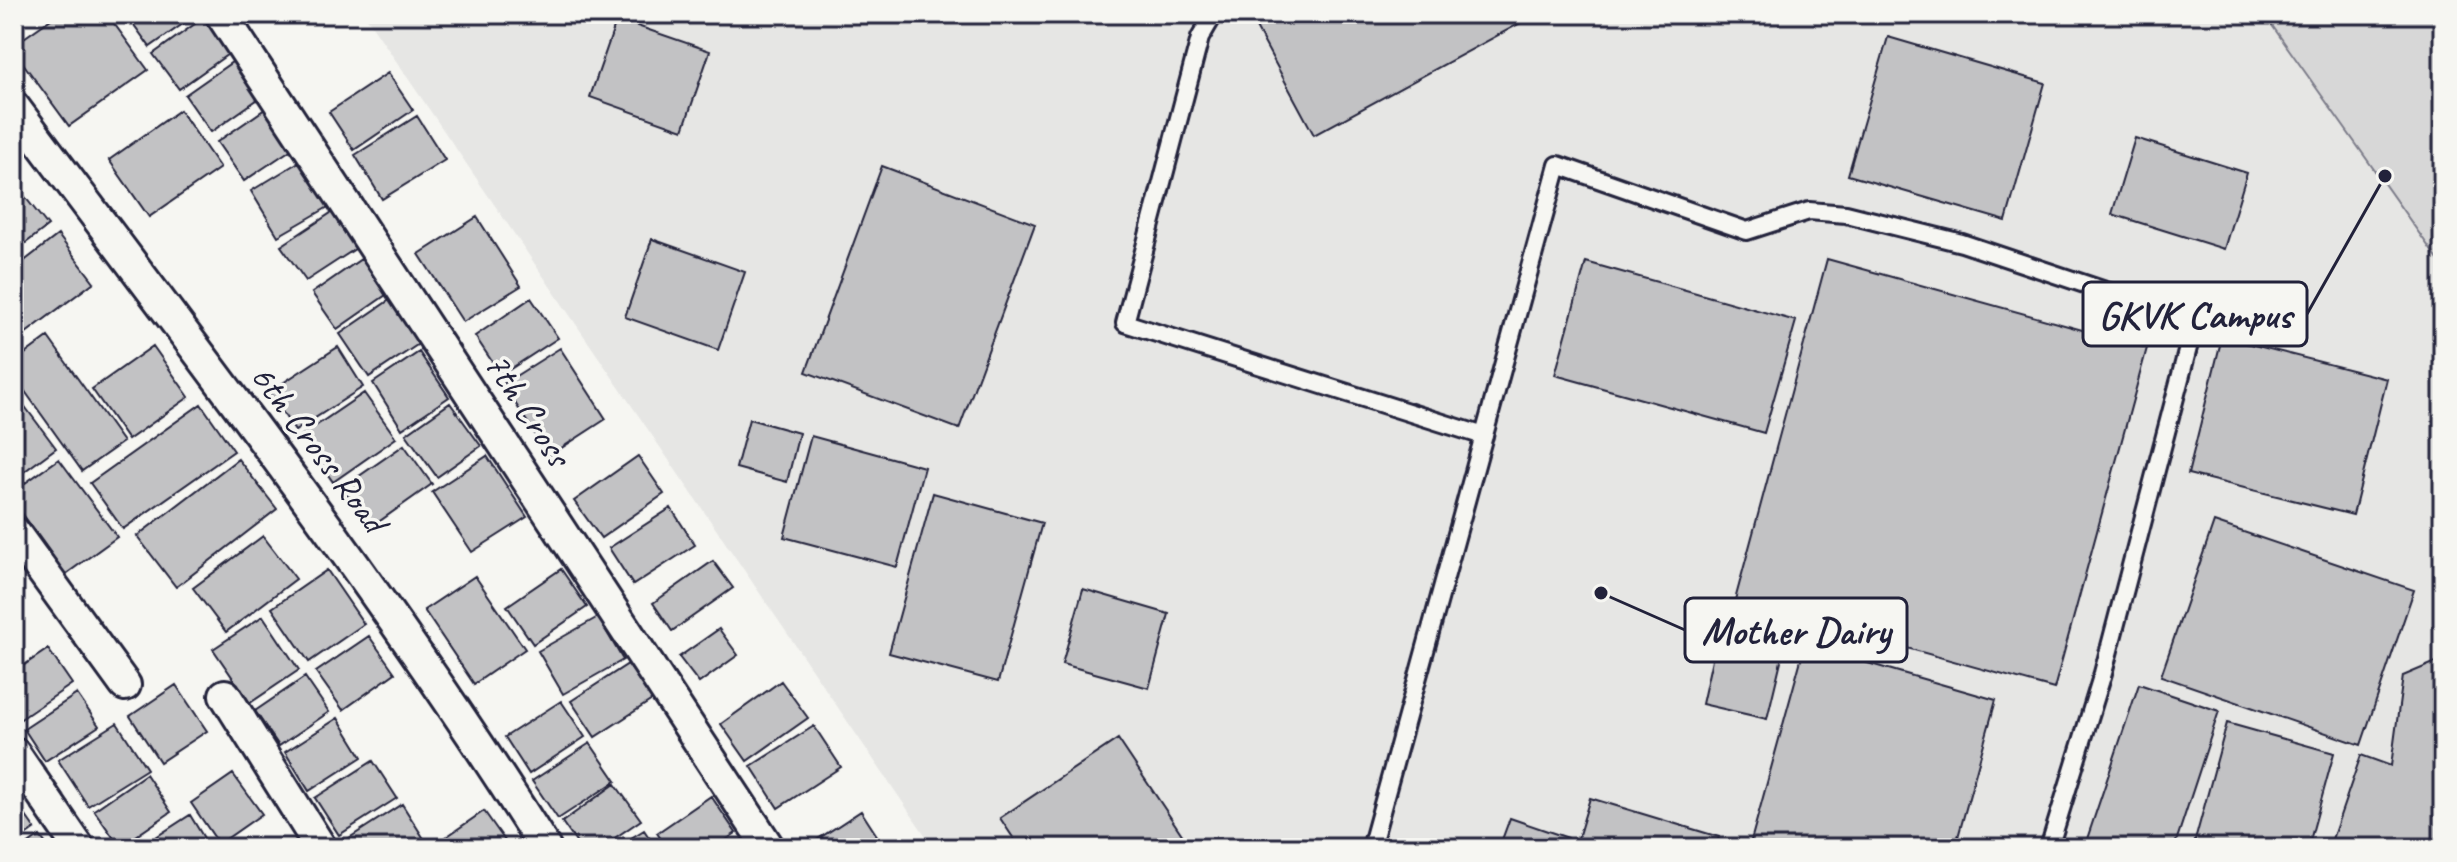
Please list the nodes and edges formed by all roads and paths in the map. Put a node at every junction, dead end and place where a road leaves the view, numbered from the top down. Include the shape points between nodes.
1 (221, 14) edge
2 (1214, 14) edge
3 (14, 107) edge
4 (1484, 436) junction
5 (14, 532) edge
6 (125, 685) dead end
7 (225, 695) dead end
8 (14, 753) edge
9 (79, 848) edge
10 (321, 848) edge
11 (545, 848) edge
12 (769, 848) edge
13 (1371, 848) edge
14 (2049, 848) edge

1 - 12 street, 7th Cross
2 - 4 lane via 1200,38 1125,323
3 - 11 street, 6th Cross Road via 369,582
4 - 13 lane
4 - 14 lane via 1558,165 1747,231 1809,211 1846,214 1962,243 2195,321 2103,673
5 - 6 street
7 - 10 street
8 - 9 street

